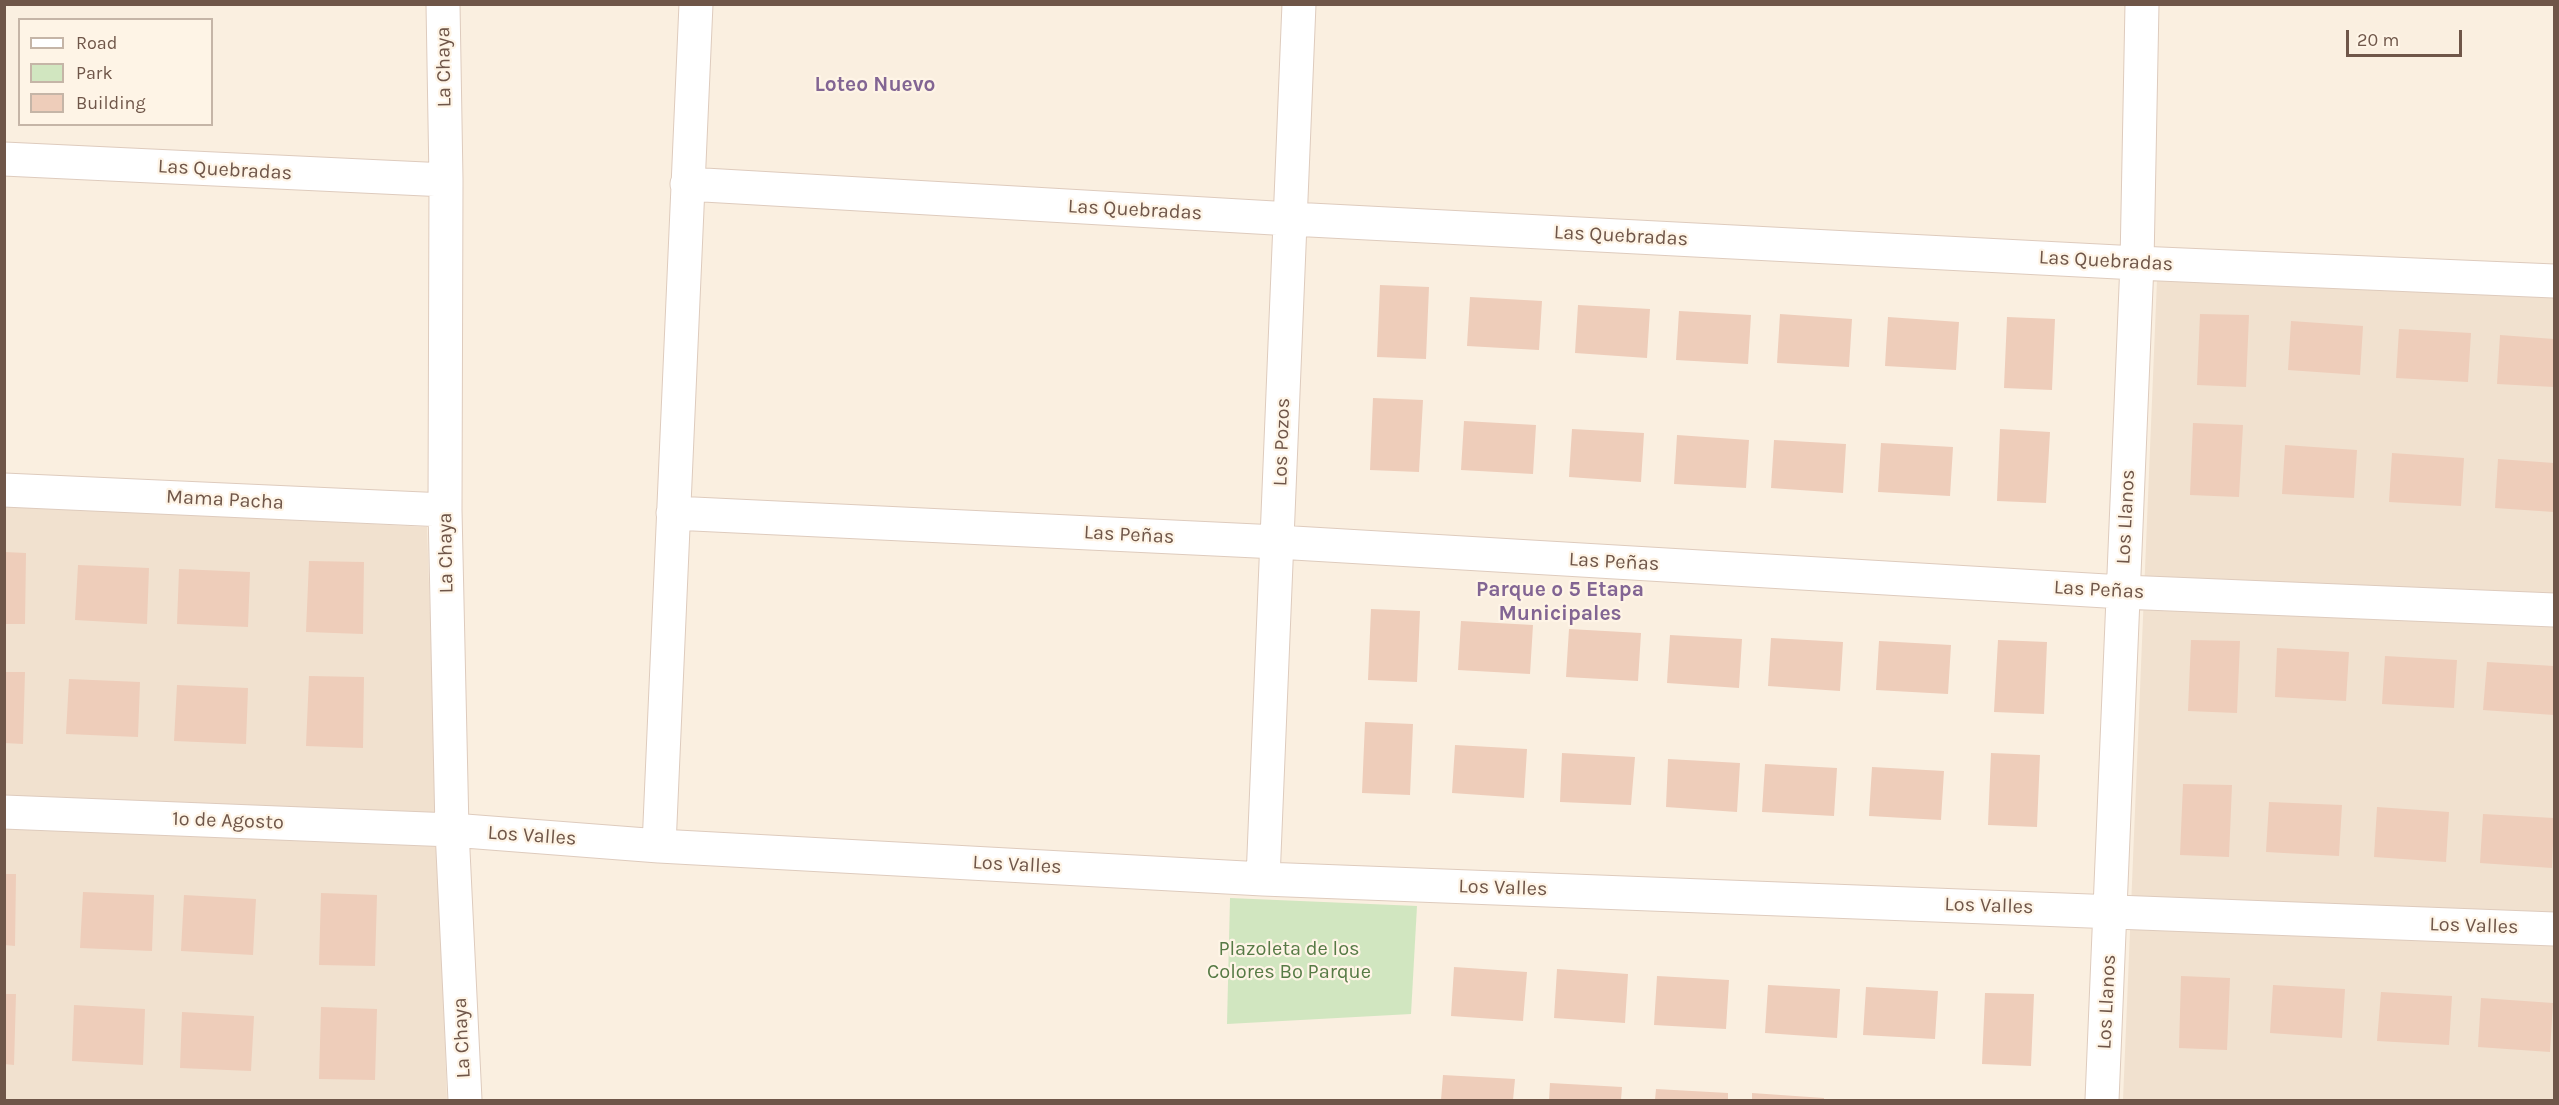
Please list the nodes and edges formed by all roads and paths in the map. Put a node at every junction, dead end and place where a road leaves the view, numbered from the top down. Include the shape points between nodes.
1 (443, 4) edge
2 (696, 4) edge
3 (1299, 4) edge
4 (2142, 4) edge
5 (4, 159) edge
6 (446, 180) junction
7 (687, 184) junction
8 (1291, 219) junction
9 (2137, 263) junction
10 (2554, 281) edge
11 (4, 490) edge
12 (445, 510) junction
13 (673, 513) junction
14 (1277, 542) junction
15 (2123, 592) junction
16 (2554, 610) edge
17 (4, 812) edge
18 (452, 830) junction
19 (659, 846) junction
20 (1263, 879) junction
21 (2111, 910) junction
22 (2554, 929) edge
23 (465, 1101) edge
24 (2102, 1101) edge

1 - 6 street, La Chaya
2 - 7 street
3 - 8 street, Los Pozos
4 - 9 street, Los Llanos
5 - 6 street, Las Quebradas
6 - 12 street, La Chaya
7 - 8 street, Las Quebradas
7 - 13 street
8 - 9 street, Las Quebradas
8 - 14 street, Los Pozos
9 - 10 street, Las Quebradas
9 - 15 street, Los Llanos
11 - 12 street, Mama Pacha
12 - 18 street, La Chaya
13 - 14 street, Las Peñas
13 - 19 street
14 - 15 street, Las Peñas
14 - 20 street, Los Pozos
15 - 16 street, Las Peñas
15 - 21 street, Los Llanos
17 - 18 street, 1º de Agosto
18 - 19 street, Los Valles
18 - 23 street, La Chaya
19 - 20 street, Los Valles
20 - 21 street, Los Valles
21 - 22 street, Los Valles
21 - 24 street, Los Llanos

